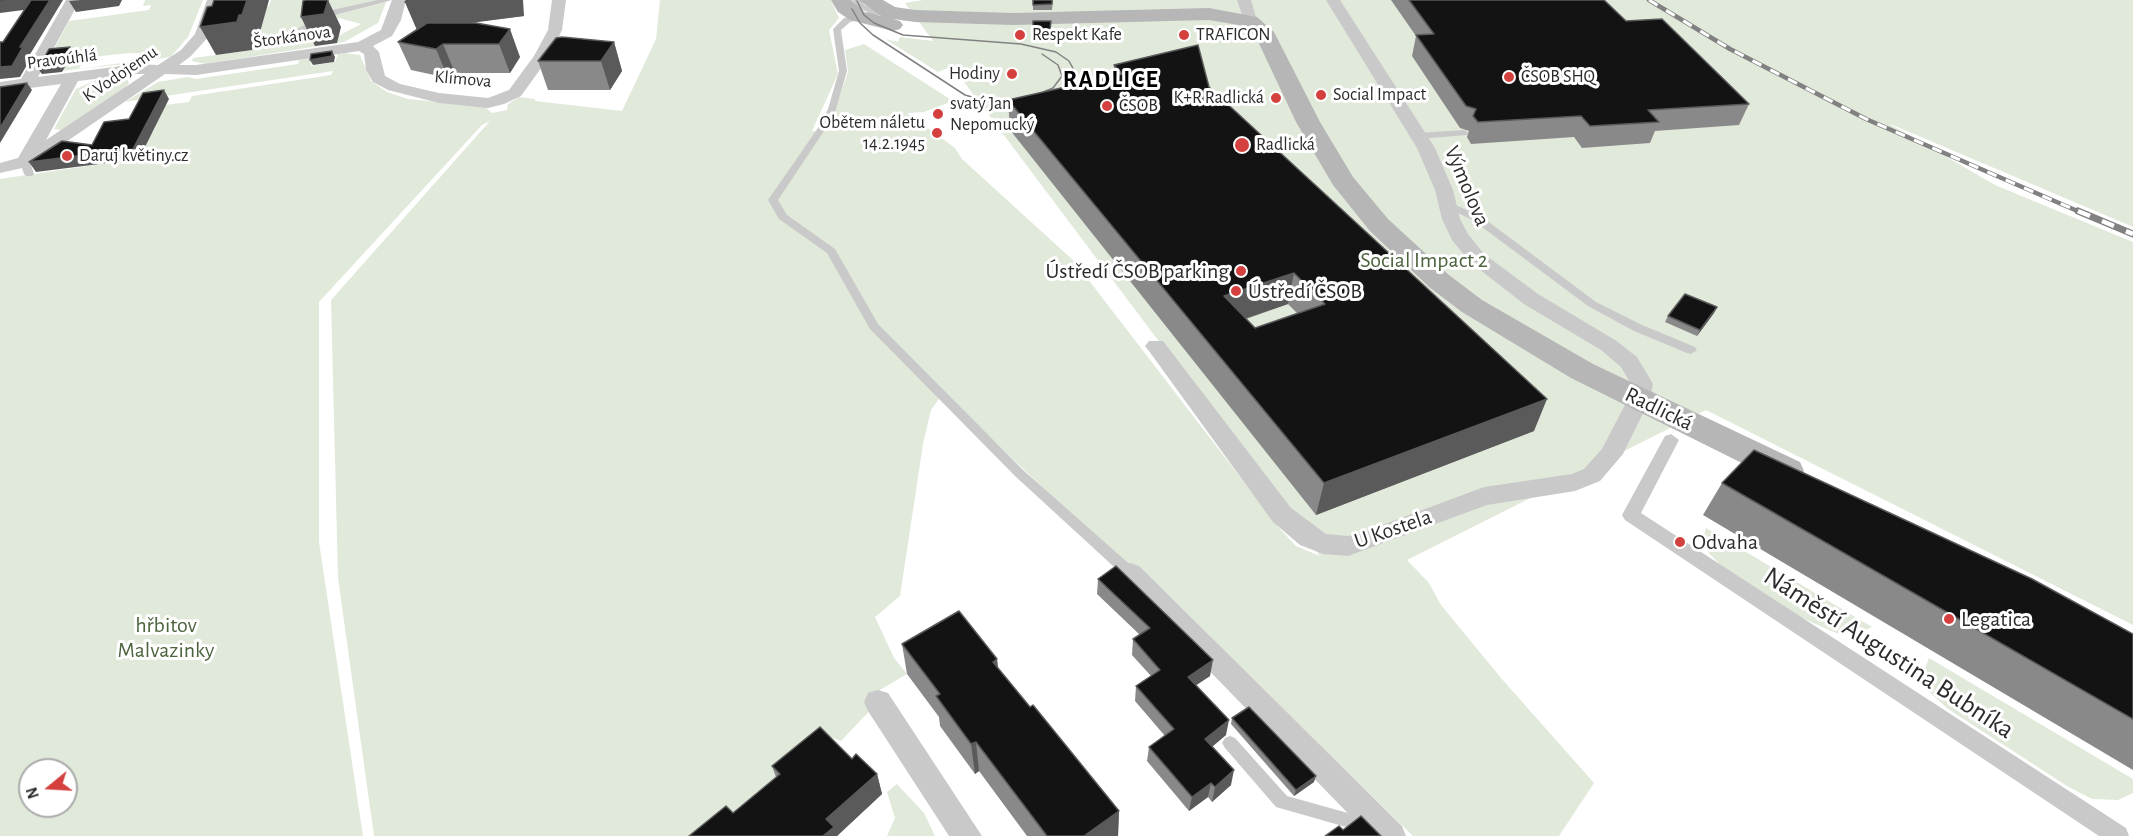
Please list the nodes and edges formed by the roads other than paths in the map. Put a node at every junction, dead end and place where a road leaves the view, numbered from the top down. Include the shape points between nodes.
1 (73, 0) edge
2 (214, 0) edge
3 (559, 0) edge
4 (841, 0) edge
5 (1334, 0) edge
6 (397, 7) edge
7 (864, 9) edge
8 (1247, 10) edge
9 (1013, 19) junction
10 (292, 34) dead end
11 (362, 46) junction
12 (164, 69) junction
13 (73, 77) junction
14 (27, 83) junction
15 (0, 87) edge
16 (1464, 133) dead end
17 (1418, 136) junction
18 (0, 168) edge
19 (27, 168) junction
20 (1447, 204) junction
21 (1156, 346) dead end
22 (1691, 350) dead end
23 (1639, 399) junction
24 (1671, 440) dead end
25 (1813, 483) edge
26 (1130, 573) joint
27 (878, 702) dead end
28 (1230, 743) dead end
29 (1386, 832) edge
30 (967, 836) edge
31 (2118, 836) edge

1 - 14 street
2 - 12 street, K Vodojemu via 202,35
3 - 11 street, Klímova via 555,30 541,57 515,93 492,108 394,87 379,79 371,52
4 - 7 main road, Radlická via 844,8
5 - 17 street, Výmolova
6 - 10 lane via 335,12
6 - 11 street, Štorkánova via 387,33
7 - 9 main road, Radlická
7 - 9 main road, Radlická via 907,26 968,25
7 - 26 lane via 837,29 843,71 832,109 773,200 783,217 831,251 865,314 882,334 1019,473
8 - 9 main road, Radlická
8 - 23 main road, Radlická via 1264,32 1327,159 1358,201 1404,250 1472,306
11 - 12 street, Štorkánova via 196,70
12 - 13 street, Pravoúhlá
12 - 19 street, K Vodojemu
13 - 14 street, Pravoúhlá
13 - 19 street
14 - 15 street, Pravoúhlá
16 - 17 lane
17 - 20 street, Výmolova via 1435,165
18 - 19 street
20 - 22 lane via 1478,219 1592,304
20 - 23 street, Výmolova via 1459,236 1477,258 1531,299 1629,362 1642,384
21 - 23 street, U Kostela via 1282,515 1309,538 1334,546 1361,543 1484,496 1552,487 1592,475 1611,454
23 - 25 main road, Radlická
24 - 31 street, Náměstí Augustina Bubníka via 1631,515
26 - 29 street
27 - 30 street
28 - 29 lane via 1282,802

